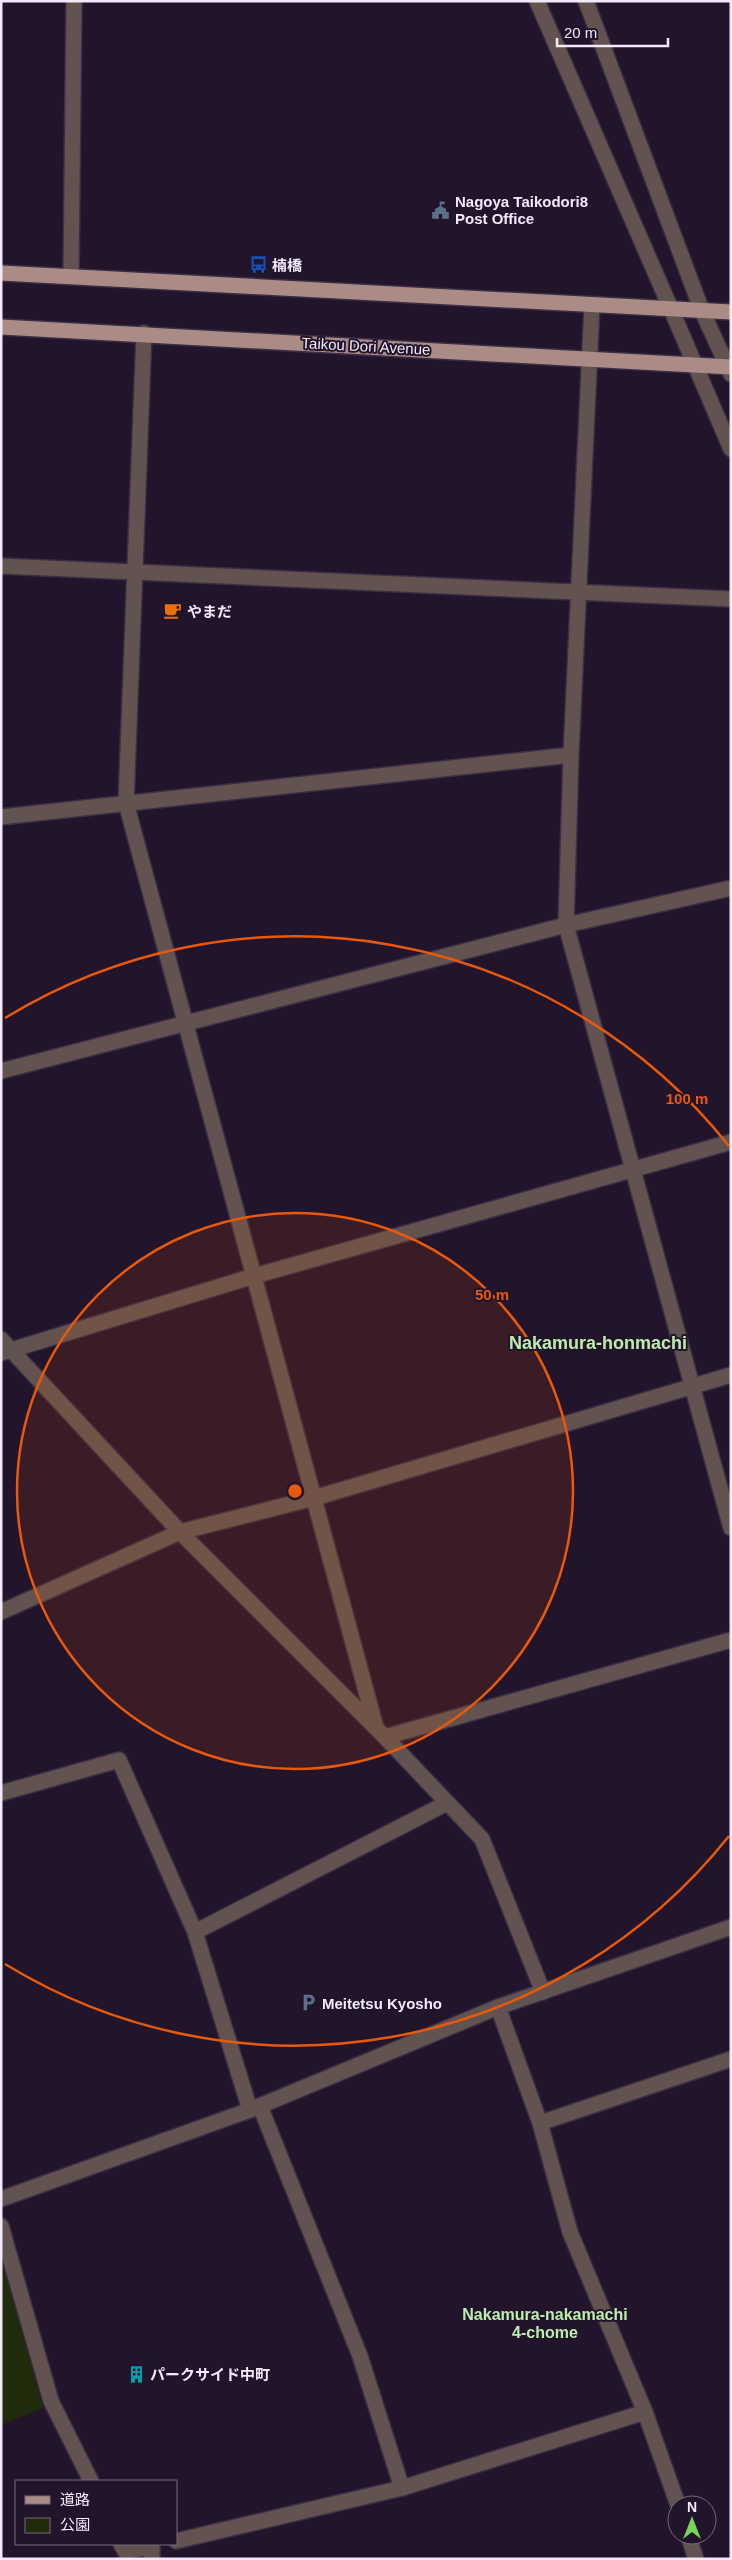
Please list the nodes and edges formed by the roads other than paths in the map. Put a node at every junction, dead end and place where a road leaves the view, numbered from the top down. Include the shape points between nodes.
1 (74, 1) edge
2 (537, 1) edge
3 (586, 1) edge
4 (1, 273) edge
5 (71, 276) junction
6 (592, 304) junction
7 (671, 309) junction
8 (702, 311) junction
9 (731, 312) edge
10 (1, 327) edge
11 (144, 334) junction
12 (590, 359) junction
13 (694, 365) junction
14 (730, 369) edge
15 (731, 449) edge
16 (1, 566) edge
17 (135, 571) junction
18 (580, 593) junction
19 (731, 599) edge
20 (571, 755) junction
21 (126, 803) junction
22 (1, 817) edge
23 (731, 888) edge
24 (566, 925) junction
25 (186, 1025) junction
26 (1, 1071) edge
27 (731, 1142) edge
28 (632, 1170) junction
29 (254, 1276) junction
30 (1, 1339) edge
31 (6, 1352) edge
32 (731, 1375) edge
33 (691, 1386) junction
34 (314, 1498) junction
35 (731, 1528) edge
36 (180, 1532) junction
37 (1, 1612) edge
38 (731, 1640) edge
39 (381, 1732) junction
40 (1, 1793) edge
41 (447, 1803) junction
42 (731, 1927) edge
43 (194, 1932) junction
44 (544, 1992) junction
45 (498, 2007) junction
46 (731, 2059) edge
47 (255, 2108) junction
48 (540, 2123) junction
49 (1, 2199) edge
50 (1, 2226) edge
51 (645, 2412) junction
52 (90, 2480) edge
53 (402, 2488) junction
54 (674, 2495) edge
55 (178, 2541) edge
56 (122, 2545) edge
57 (691, 2545) edge
58 (156, 2550) edge
59 (696, 2559) edge

1 - 5 street
2 - 7 street
3 - 8 street
4 - 5 main road
5 - 6 main road
6 - 7 main road
6 - 12 street
7 - 8 main road
7 - 13 street
8 - 9 main road
8 - 14 street
10 - 11 main road, Taikou Dori Avenue
11 - 12 main road, Taikou Dori Avenue
11 - 17 street
12 - 13 main road, Taikou Dori Avenue
12 - 18 street
13 - 14 main road, Taikou Dori Avenue
13 - 15 street
16 - 17 street
17 - 18 street
17 - 21 street
18 - 19 street
18 - 20 street
20 - 21 street
20 - 24 street
21 - 22 street
21 - 25 street
23 - 24 street
24 - 25 street
24 - 28 street
25 - 26 street
25 - 29 street
27 - 28 street
28 - 29 street
28 - 33 street
29 - 31 street
29 - 34 street
30 - 31 street
31 - 36 street
32 - 33 street
33 - 34 street
33 - 35 street
34 - 36 street
34 - 39 street
36 - 37 street
36 - 39 street
38 - 39 street
39 - 41 street
40 - 43 street via 119,1760
41 - 43 street
41 - 44 street via 482,1839
42 - 44 street
43 - 47 street
44 - 45 street
45 - 47 street
45 - 48 street
46 - 48 street
47 - 49 street
47 - 53 street via 360,2356
48 - 51 street via 570,2232
50 - 52 street via 51,2401
51 - 53 street
51 - 54 street
53 - 55 street
56 - 58 street via 125,2552
57 - 59 street

